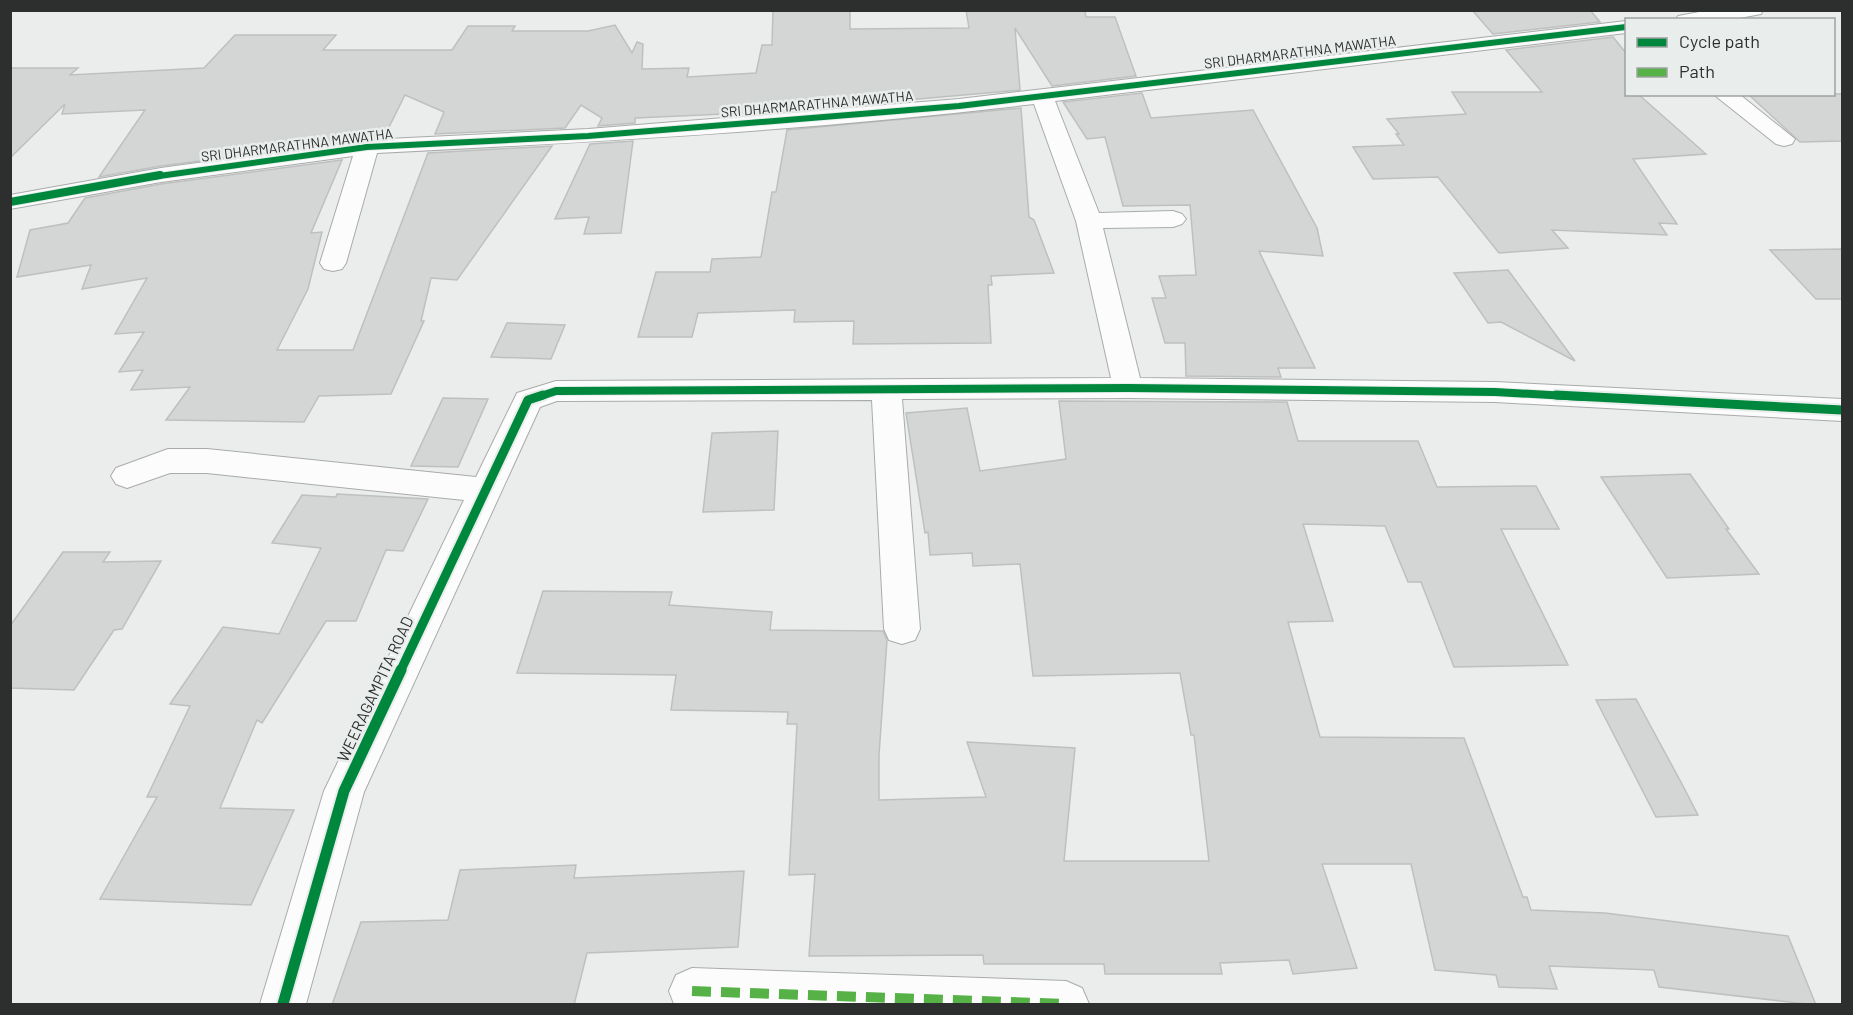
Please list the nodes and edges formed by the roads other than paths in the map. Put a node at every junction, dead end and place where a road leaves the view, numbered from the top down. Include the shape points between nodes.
1 (1612, 10) edge
2 (1754, 10) edge
3 (1699, 18) edge
4 (1625, 21) edge
5 (1625, 27) edge
6 (1042, 96) junction
7 (1727, 96) edge
8 (1784, 139) dead end
9 (367, 147) junction
10 (10, 202) edge
11 (1173, 219) dead end
12 (1089, 221) junction
13 (333, 264) dead end
14 (1128, 388) junction
15 (886, 389) junction
16 (1842, 410) edge
17 (127, 476) dead end
18 (486, 490) junction
19 (902, 629) dead end
20 (692, 991) dead end
21 (283, 1005) edge
22 (1066, 1005) edge

1 - 4 street
2 - 3 street
5 - 6 street, SRI DHARMARATHNA MAWATHA
6 - 9 street, SRI DHARMARATHNA MAWATHA via 588,136
6 - 12 street
7 - 8 street
9 - 10 street, SRI DHARMARATHNA MAWATHA via 161,175
9 - 13 street
11 - 12 street
12 - 14 street
14 - 15 street
14 - 16 street via 1495,392
15 - 18 street, WEERAGAMPITA ROAD via 556,391 528,400
15 - 19 street
17 - 18 street via 168,461 207,461
18 - 21 street, WEERAGAMPITA ROAD via 344,792
20 - 22 street

